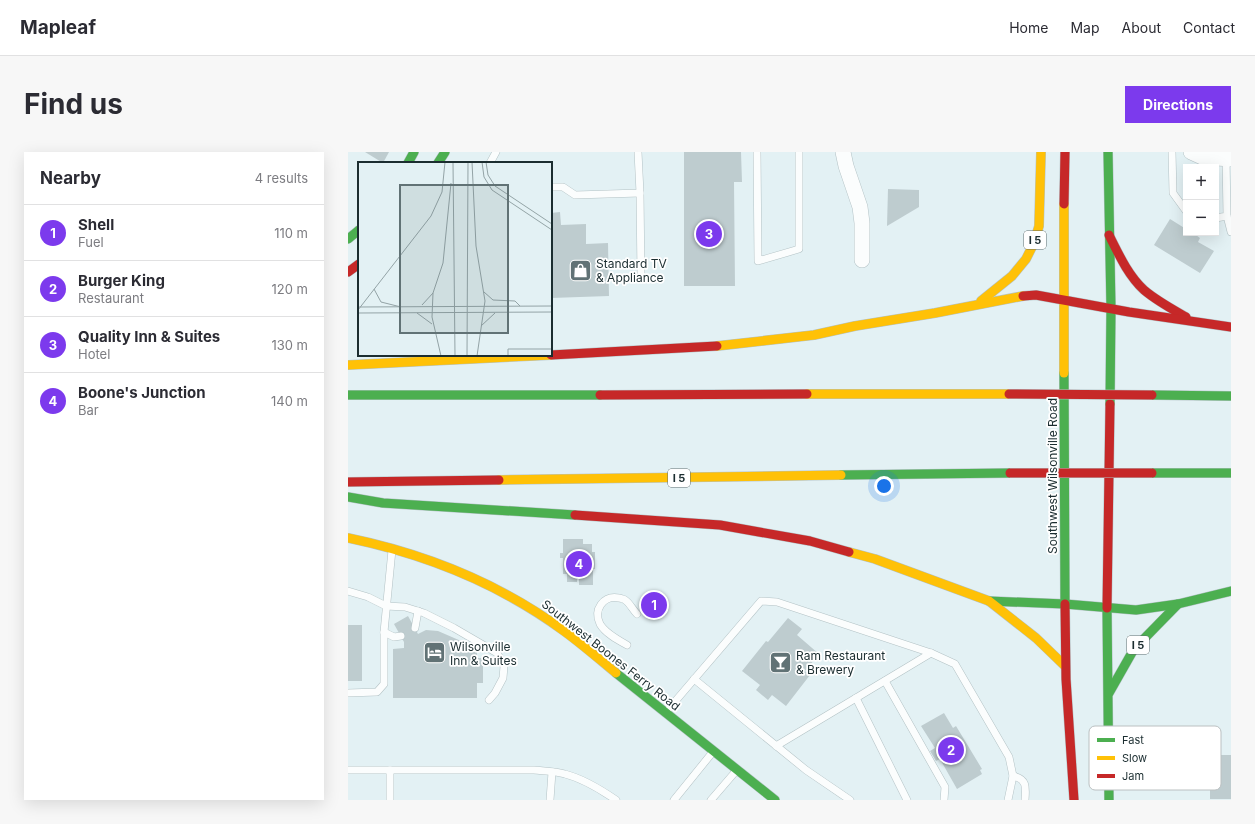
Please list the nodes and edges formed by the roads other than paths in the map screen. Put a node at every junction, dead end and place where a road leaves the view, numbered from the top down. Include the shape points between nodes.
1 (414, 152) edge
2 (445, 152) edge
3 (496, 152) edge
4 (638, 152) edge
5 (757, 152) edge
6 (799, 152) edge
7 (843, 152) edge
8 (1041, 152) edge
9 (1065, 152) edge
10 (1108, 152) edge
11 (1172, 152) edge
12 (1191, 152) edge
13 (1227, 157) edge
14 (409, 162) edge
15 (439, 162) edge
16 (491, 162) edge
17 (552, 187) edge
18 (640, 193) junction
19 (1183, 207) edge
20 (1227, 216) junction
21 (1219, 217) edge
22 (358, 231) edge
23 (1231, 232) edge
24 (1109, 235) junction
25 (348, 239) edge
26 (862, 260) dead end
27 (358, 265) edge
28 (348, 272) edge
29 (642, 276) dead end
30 (1063, 300) junction
31 (977, 304) junction
32 (1111, 308) junction
33 (1194, 322) junction
34 (1231, 327) edge
35 (552, 355) edge
36 (531, 356) edge
37 (348, 365) edge
38 (348, 395) edge
39 (1231, 396) edge
40 (1231, 473) edge
41 (348, 482) edge
42 (348, 497) edge
43 (348, 538) edge
44 (393, 548) junction
45 (348, 591) edge
46 (1231, 591) edge
47 (989, 601) junction
48 (1065, 604) junction
49 (1178, 604) junction
50 (386, 606) junction
51 (1107, 608) junction
52 (418, 611) junction
53 (637, 614) dead end
54 (415, 628) dead end
55 (384, 632) junction
56 (401, 636) dead end
57 (627, 645) dead end
58 (931, 653) junction
59 (1065, 666) junction
60 (694, 679) junction
61 (884, 681) junction
62 (348, 693) edge
63 (1109, 693) junction
64 (856, 698) junction
65 (489, 700) dead end
66 (666, 712) junction
67 (1109, 726) edge
68 (776, 746) junction
69 (714, 751) junction
70 (348, 770) edge
71 (390, 770) junction
72 (737, 770) junction
73 (552, 772) junction
74 (1013, 776) junction
75 (1074, 787) junction
76 (390, 800) edge
77 (550, 800) edge
78 (616, 800) edge
79 (674, 800) edge
80 (711, 800) edge
81 (775, 800) edge
82 (850, 800) edge
83 (907, 800) edge
84 (944, 800) edge
85 (1008, 800) edge
86 (1025, 800) edge
87 (1066, 800) edge
88 (1074, 800) edge

1 - 14 main road
2 - 15 main road
3 - 16 lane
4 - 18 lane
5 - 6 lane via 758,261 799,249
7 - 26 street via 860,207
8 - 31 main road, I 5 via 1039,226 1034,243 1026,259 1012,276
9 - 30 main road, Southwest Wilsonville Road
10 - 24 main road
11 - 19 lane via 1173,193
12 - 13 street via 1202,157
13 - 20 lane
17 - 18 lane via 563,187 575,195
18 - 29 lane
20 - 21 lane
20 - 23 lane
22 - 25 main road
24 - 32 main road
24 - 33 main road, I 5 via 1136,281 1151,295
27 - 28 main road
30 - 31 main road, I 5 via 1036,295
30 - 32 main road, I 5
30 - 48 main road, Southwest Wilsonville Road
31 - 35 main road, I 5 via 814,335 713,347
32 - 33 main road, I 5
32 - 51 main road
33 - 34 main road, I 5
36 - 37 main road, I 5
38 - 39 main road, bridge
40 - 41 main road, I 5, bridge via 1010,473
42 - 47 main road via 383,502 720,525 810,541 874,559
43 - 44 main road, Southwest Boones Ferry Road
44 - 50 lane
44 - 66 main road, Southwest Boones Ferry Road via 456,570 495,588 533,610 564,631
45 - 50 lane
46 - 49 main road
47 - 48 main road
47 - 59 main road via 1036,638
48 - 51 main road
48 - 59 main road, Southwest Wilsonville Road
49 - 51 main road via 1136,610
49 - 63 main road, I 5 via 1134,649
50 - 52 lane
50 - 55 lane
51 - 63 main road
52 - 54 lane
52 - 65 lane via 497,653 504,666 502,678
53 - 57 lane via 625,600 607,599 599,606 598,617 601,625
55 - 56 lane via 394,637
55 - 62 lane via 384,684 377,692
58 - 60 lane via 777,602 761,601
58 - 61 lane
58 - 74 lane via 955,664 1009,757
59 - 75 main road, Southwest Wilsonville Road
60 - 66 lane
60 - 68 lane
61 - 64 lane
61 - 84 lane via 945,787
63 - 67 main road
64 - 68 lane
64 - 83 lane
66 - 69 main road, Southwest Boones Ferry Road
68 - 82 lane
69 - 72 main road, Southwest Boones Ferry Road
69 - 79 lane
70 - 71 lane
71 - 73 lane
71 - 76 lane
72 - 80 lane
72 - 81 main road, Southwest Boones Ferry Road
73 - 77 lane
73 - 78 lane via 565,773 596,786
74 - 85 lane
74 - 86 lane via 1020,778 1024,783
75 - 87 main road
75 - 88 main road, Southwest Wilsonville Road

